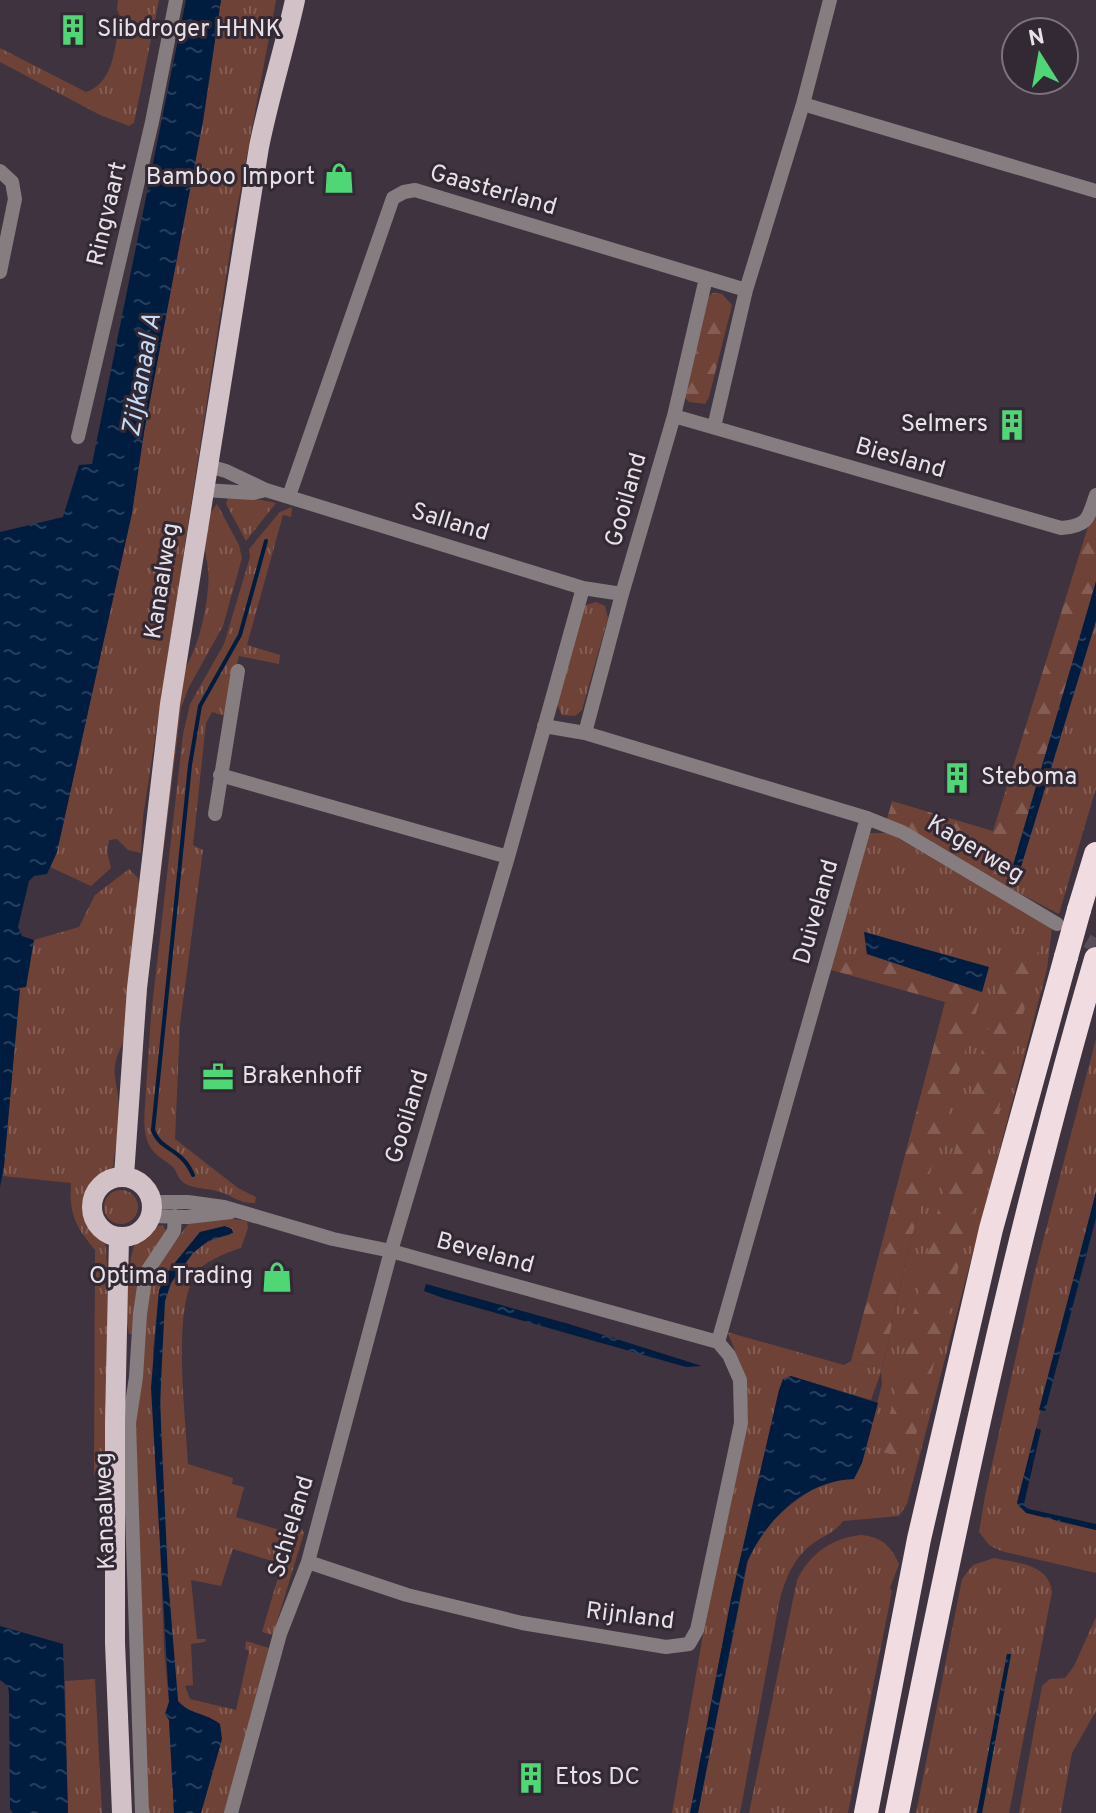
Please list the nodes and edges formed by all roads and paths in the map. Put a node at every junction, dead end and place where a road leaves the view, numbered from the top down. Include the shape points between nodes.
1 (176, 0) edge
2 (295, 0) edge
3 (830, 0) edge
4 (803, 104) junction
5 (0, 171) edge
6 (1096, 191) edge
7 (0, 272) edge
8 (706, 278) junction
9 (746, 290) junction
10 (674, 416) junction
11 (714, 427) junction
12 (78, 437) dead end
13 (208, 466) junction
14 (204, 490) junction
15 (266, 490) junction
16 (1096, 495) edge
17 (289, 496) junction
18 (583, 588) junction
19 (622, 594) junction
20 (238, 671) dead end
21 (544, 726) junction
22 (585, 733) junction
23 (220, 775) junction
24 (215, 814) dead end
25 (867, 818) junction
26 (1096, 854) edge
27 (508, 857) junction
28 (1057, 924) tunnel mouth
29 (1094, 966) edge
30 (124, 1176) junction
31 (152, 1209) junction
32 (239, 1210) junction
33 (175, 1216) junction
34 (119, 1238) junction
35 (391, 1251) junction
36 (718, 1342) junction
37 (308, 1562) junction
38 (122, 1813) edge
39 (142, 1813) edge
40 (231, 1813) edge
41 (866, 1813) edge
42 (897, 1813) edge

1 - 12 street, Ringvaart
2 - 13 main road, Kanaalweg via 259,147
3 - 4 street
4 - 6 street
4 - 9 street
5 - 7 street via 12,182 15,199
8 - 9 street, Gaasterland
8 - 10 street, Gooiland
8 - 17 street, Gaasterland via 415,190 404,192 393,198
9 - 11 street
10 - 11 street, Biesland
10 - 19 street, Gooiland
11 - 16 street, Biesland via 1061,528 1079,527 1088,519
13 - 14 main road, Kanaalweg
13 - 15 street, Salland
14 - 15 street, Salland
14 - 30 main road, Kanaalweg via 170,704 137,988
15 - 17 street, Salland
17 - 18 street, Salland
18 - 19 street, Salland
18 - 21 street, Gooiland
19 - 22 street, Gooiland
20 - 23 street
21 - 22 street
21 - 27 street, Gooiland
22 - 25 street
23 - 24 street
23 - 27 street
25 - 28 street, Kagerweg via 902,832
25 - 36 street, Duiveland
26 - 41 highway, bridge via 991,1229 930,1493
27 - 35 street, Gooiland
29 - 42 highway via 1022,1238 954,1529
30 - 31 main road via 143,1184
30 - 34 main road via 108,1179 96,1190 91,1205 104,1232
31 - 32 street, Beveland via 211,1204
31 - 33 street, Beveland
31 - 34 main road via 139,1232
32 - 33 street, Beveland
32 - 35 street, Beveland
33 - 39 street, Kanaalweg via 174,1231 146,1273 129,1423
34 - 38 main road, Kanaalweg via 115,1643
35 - 36 street, Beveland
35 - 37 street, Schieland
36 - 37 street, Rijnland via 740,1380 741,1423 697,1630 689,1644 666,1647 522,1623 407,1595
37 - 40 street, Schieland via 280,1634

